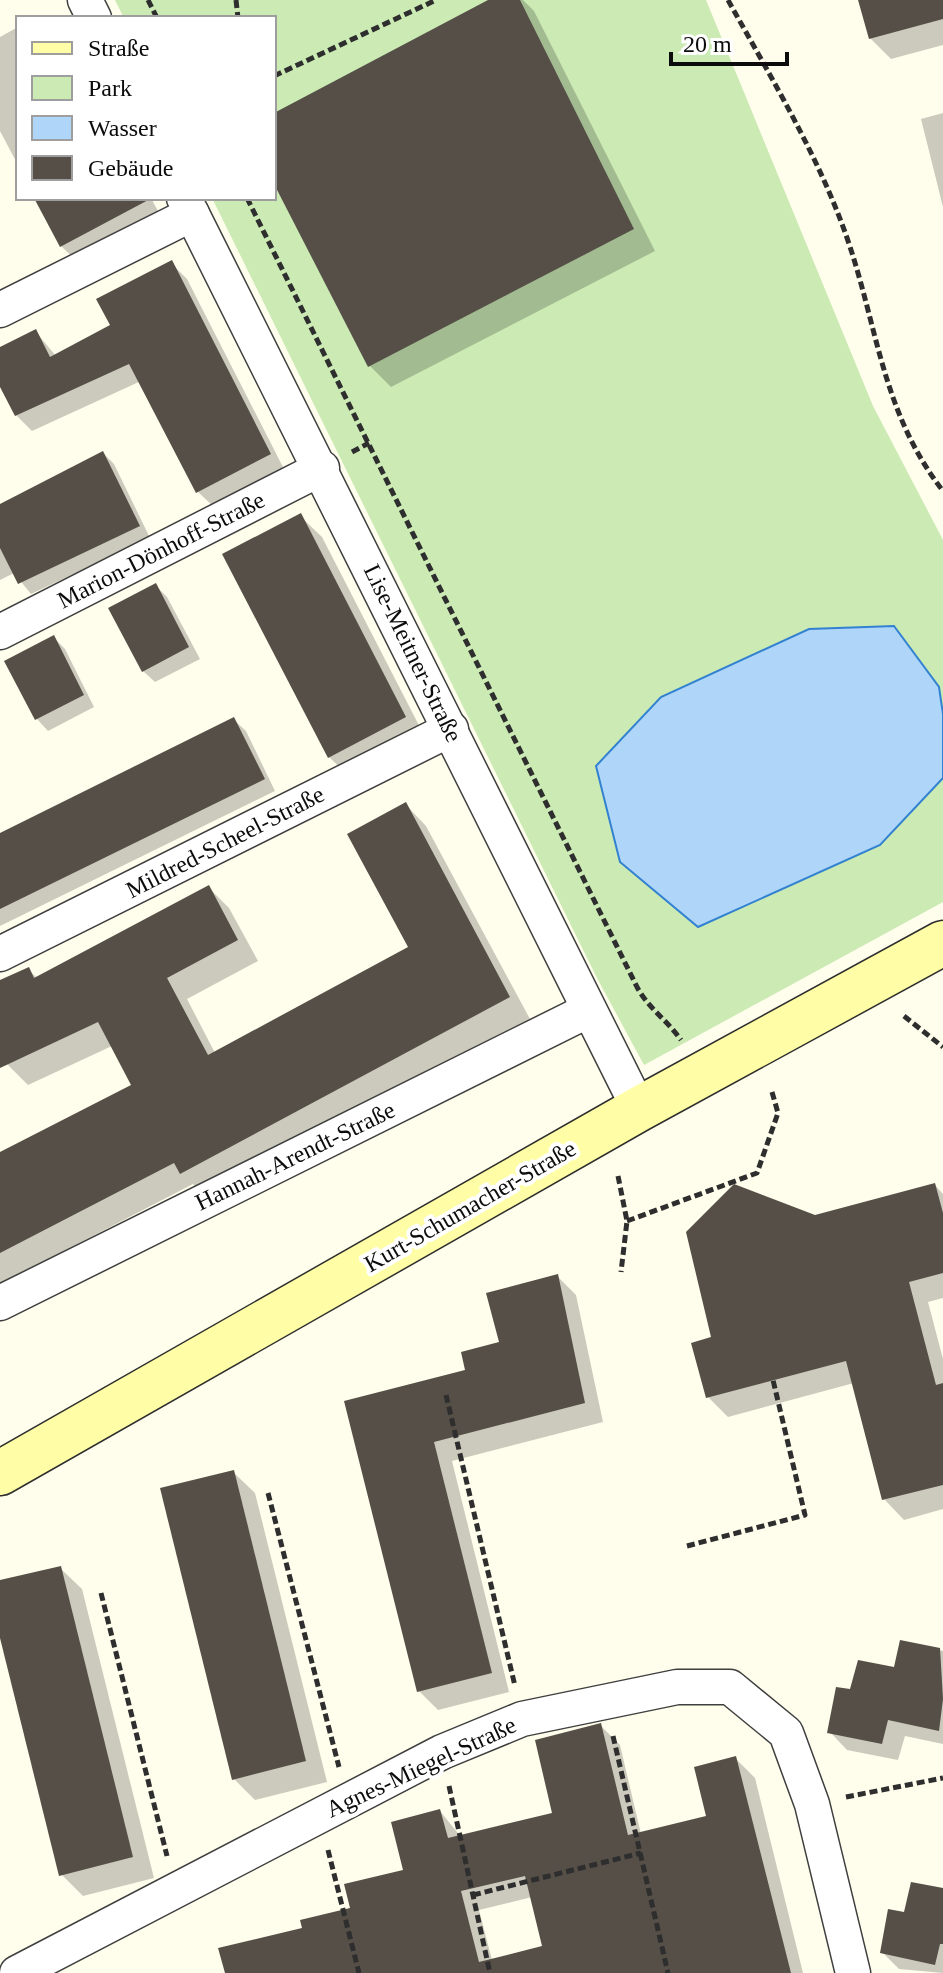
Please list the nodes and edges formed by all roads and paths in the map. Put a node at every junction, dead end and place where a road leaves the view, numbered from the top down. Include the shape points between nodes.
1 (436, 0) edge
2 (728, 0) edge
3 (276, 75) edge
4 (248, 200) edge
5 (188, 206) edge
6 (0, 310) edge
7 (322, 468) junction
8 (943, 491) edge
9 (0, 632) edge
10 (451, 729) junction
11 (943, 943) edge
12 (0, 954) edge
13 (589, 1010) junction
14 (904, 1016) dead end
15 (943, 1047) edge
16 (704, 1074) junction
17 (772, 1092) dead end
18 (639, 1109) junction
19 (618, 1176) dead end
20 (627, 1221) junction
21 (621, 1272) dead end
22 (0, 1303) edge
23 (773, 1380) dead end
24 (446, 1395) dead end
25 (0, 1473) edge
26 (268, 1493) dead end
27 (687, 1546) dead end
28 (101, 1593) dead end
29 (604, 1702) junction
30 (522, 1719) junction
31 (442, 1752) junction
32 (943, 1778) edge
33 (812, 1804) junction
34 (333, 1807) junction
35 (641, 1853) junction
36 (176, 1889) junction
37 (473, 1895) junction
38 (17, 1973) edge
39 (359, 1973) edge
40 (490, 1973) edge
41 (668, 1973) edge
42 (853, 1973) edge

1 - 3 path
2 - 8 path via 791,115 846,235 890,397 926,469
4 - 16 path via 637,987
5 - 6 street
5 - 7 street, Lise-Meitner-Straße
7 - 9 street, Marion-Dönhoff-Straße
7 - 10 street, Lise-Meitner-Straße
10 - 12 street, Mildred-Scheel-Straße
10 - 13 street, Lise-Meitner-Straße
11 - 16 main road, Kurt-Schumacher-Straße
13 - 18 street, Lise-Meitner-Straße
13 - 22 street, Hannah-Arendt-Straße
14 - 15 path
16 - 18 main road, Kurt-Schumacher-Straße
17 - 20 path via 778,1113 757,1173
18 - 25 main road, Kurt-Schumacher-Straße
19 - 20 path
20 - 21 path
23 - 27 path via 805,1515
24 - 30 path
26 - 34 path
28 - 36 path
29 - 30 street, Agnes-Miegel-Straße
29 - 33 street, Agnes-Miegel-Straße via 677,1687 730,1687 786,1733
29 - 35 path
30 - 31 street, Agnes-Miegel-Straße
31 - 34 street, Agnes-Miegel-Straße
31 - 37 path
32 - 33 path
33 - 42 street, Agnes-Miegel-Straße
34 - 36 street, Agnes-Miegel-Straße
34 - 39 path
35 - 37 path
35 - 41 path
36 - 38 street, Agnes-Miegel-Straße
37 - 40 path

